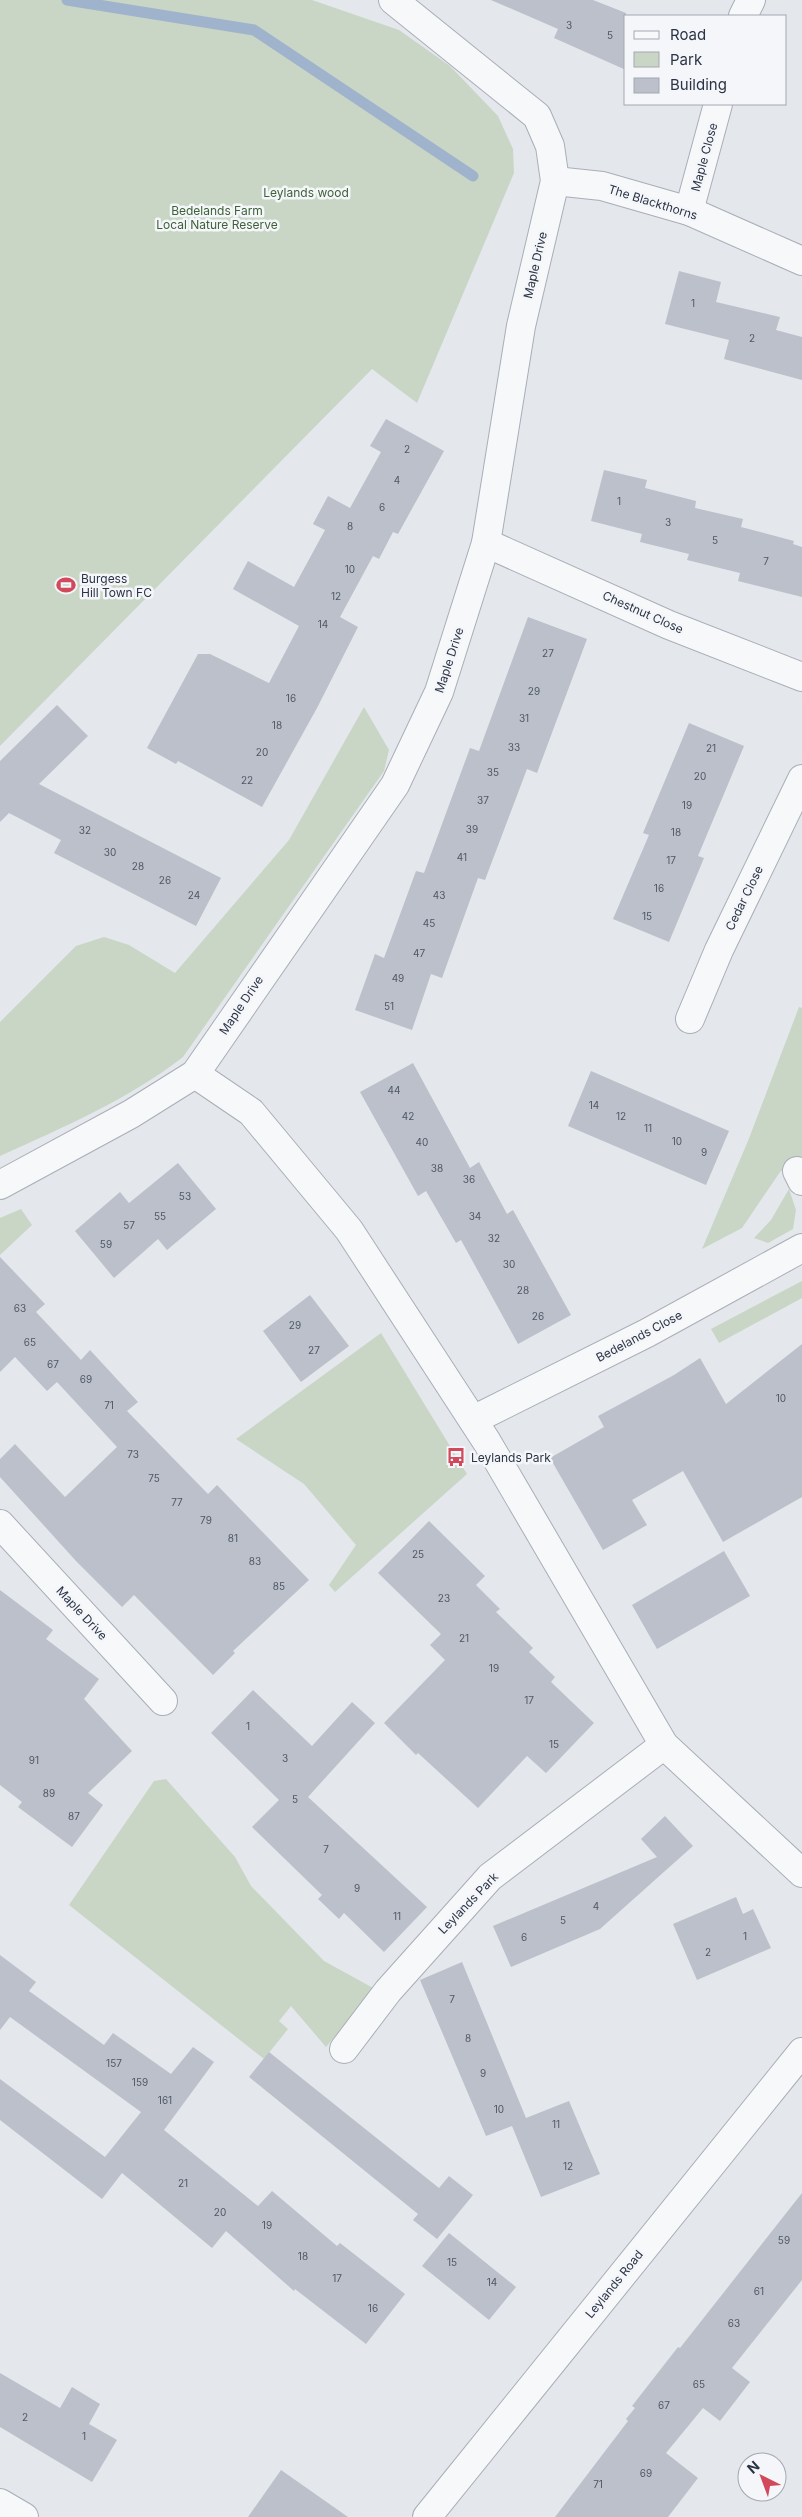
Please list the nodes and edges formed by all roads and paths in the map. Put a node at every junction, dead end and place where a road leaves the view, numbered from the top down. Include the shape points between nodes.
1 (393, 0) edge
2 (751, 0) edge
3 (424, 9) edge
4 (744, 15) edge
5 (718, 105) edge
6 (555, 180) junction
7 (690, 211) junction
8 (802, 261) edge
9 (486, 542) junction
10 (802, 677) edge
11 (802, 779) edge
12 (690, 1019) dead end
13 (195, 1074) junction
14 (0, 1185) edge
15 (802, 1248) edge
16 (473, 1420) junction
17 (0, 1524) edge
18 (163, 1701) dead end
19 (664, 1745) junction
20 (802, 1873) edge
21 (344, 2049) dead end
22 (802, 2052) edge
23 (0, 2503) edge
24 (24, 2517) edge
25 (427, 2517) edge

1 - 3 street, Maple Drive
2 - 4 street
3 - 6 street, Maple Drive via 537,116 550,146
5 - 7 street, Maple Close
6 - 7 street, The Blackthorns via 602,186
6 - 9 street, Maple Drive via 521,326
7 - 8 street, The Blackthorns
9 - 10 street, Chestnut Close via 669,625
9 - 13 street, Maple Drive via 439,692 395,785
11 - 12 street, Cedar Close via 719,950
13 - 14 street, Maple Drive via 131,1114
13 - 16 street via 251,1112 349,1230
15 - 16 street, Bedelands Close via 647,1333
16 - 19 street
17 - 18 street, Maple Drive
19 - 20 street
19 - 21 street, Leylands Park via 490,1877 388,1991
22 - 25 street, Leylands Road
23 - 24 street

